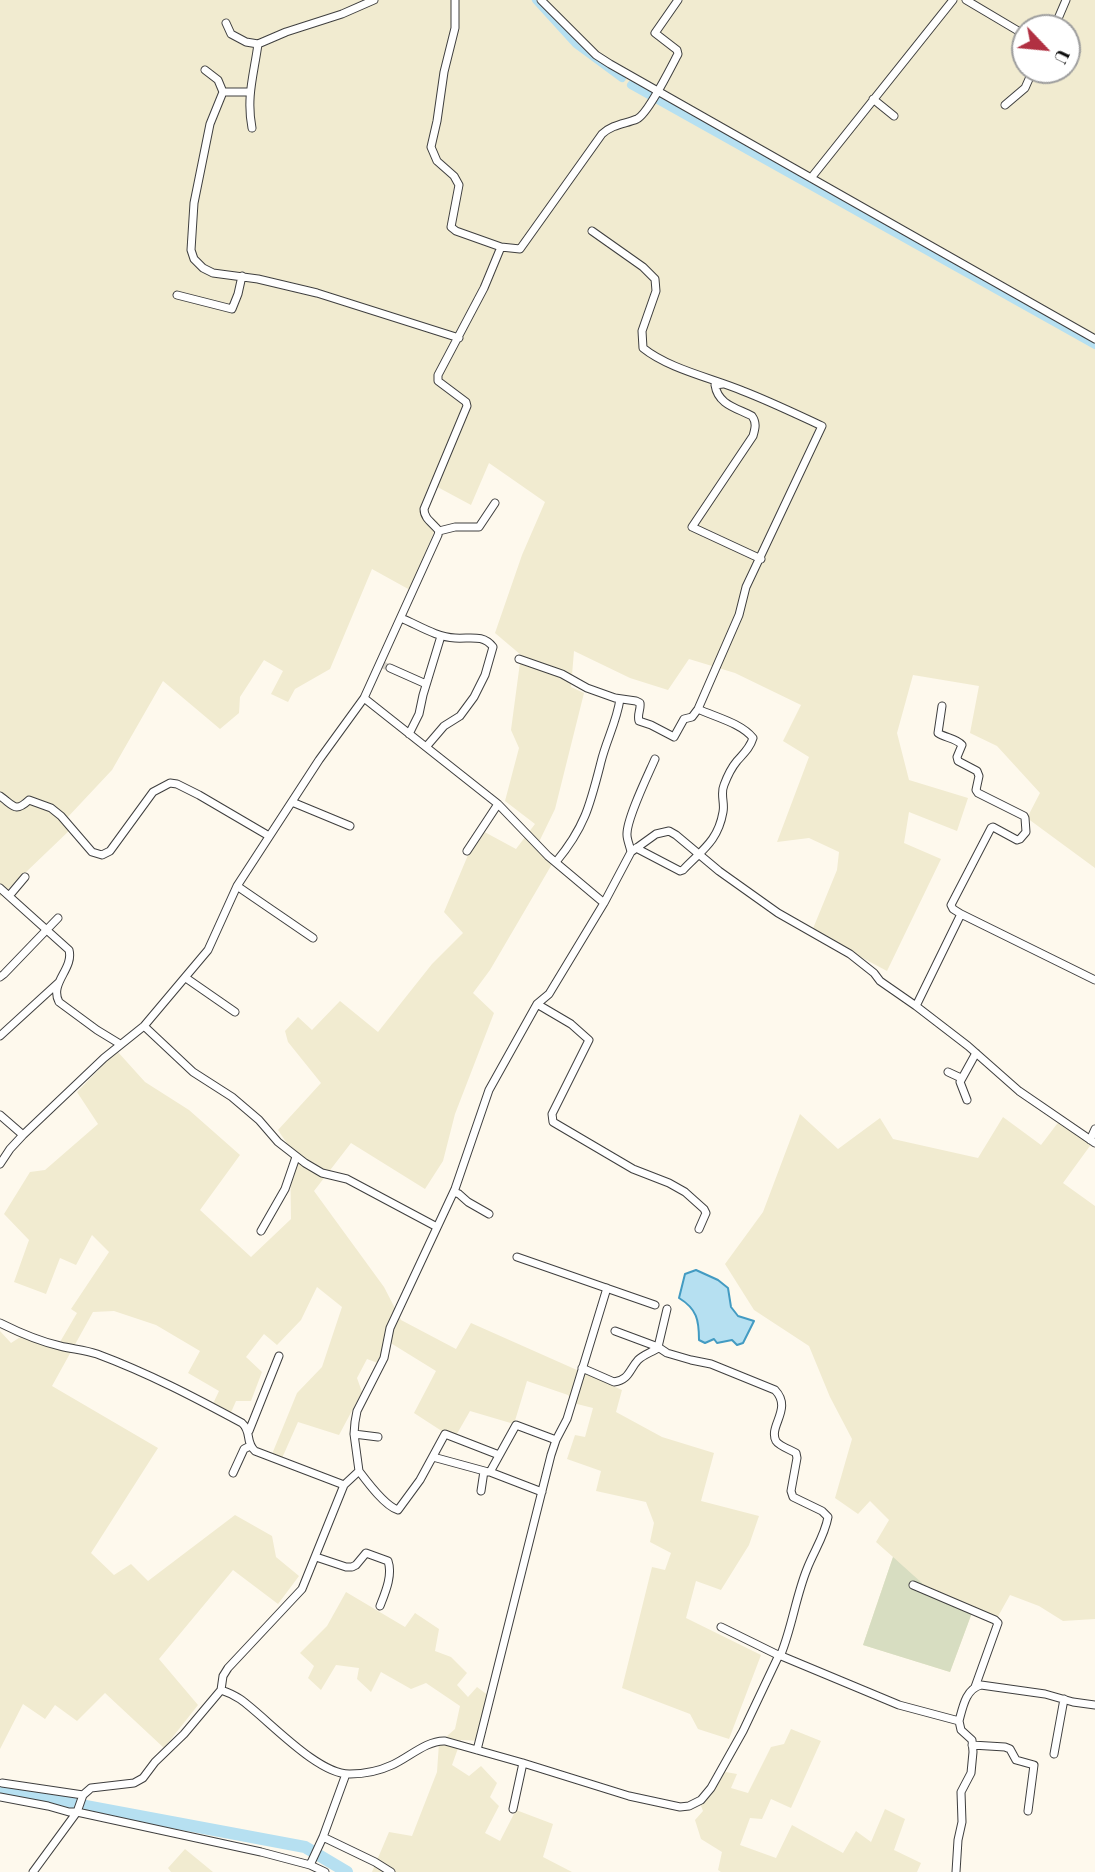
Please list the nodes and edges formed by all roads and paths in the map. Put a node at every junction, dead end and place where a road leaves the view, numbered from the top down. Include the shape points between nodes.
1 (374, 0) edge
2 (455, 0) edge
3 (678, 0) edge
4 (953, 0) edge
5 (966, 0) edge
6 (544, 1) edge
7 (226, 23) dead end
8 (1011, 26) edge
9 (258, 44) junction
10 (205, 70) dead end
11 (1027, 84) edge
12 (223, 92) junction
13 (250, 92) junction
14 (656, 93) junction
15 (873, 99) junction
16 (1005, 105) dead end
17 (894, 116) dead end
18 (252, 128) dead end
19 (811, 178) junction
20 (592, 231) dead end
21 (501, 247) junction
22 (242, 276) junction
23 (177, 295) dead end
24 (459, 338) junction
25 (1095, 339) edge
26 (724, 384) junction
27 (495, 503) dead end
28 (439, 531) junction
29 (761, 559) junction
30 (401, 618) junction
31 (441, 636) junction
32 (519, 659) dead end
33 (384, 666) junction
34 (426, 684) junction
35 (364, 698) junction
36 (620, 699) junction
37 (942, 706) dead end
38 (698, 709) junction
39 (410, 734) junction
40 (426, 747) junction
41 (655, 759) dead end
42 (0, 796) edge
43 (292, 802) junction
44 (498, 804) junction
45 (350, 826) dead end
46 (269, 836) junction
47 (634, 850) junction
48 (467, 851) dead end
49 (699, 854) junction
50 (556, 862) junction
51 (25, 877) dead end
52 (237, 886) junction
53 (0, 888) edge
54 (9, 896) junction
55 (604, 903) junction
56 (961, 914) junction
57 (58, 918) dead end
58 (45, 929) junction
59 (313, 938) dead end
60 (0, 977) edge
61 (186, 978) junction
62 (1095, 980) edge
63 (58, 983) junction
64 (537, 1004) junction
65 (916, 1006) junction
66 (235, 1012) dead end
67 (144, 1026) junction
68 (0, 1036) edge
69 (120, 1044) junction
70 (976, 1053) junction
71 (948, 1072) dead end
72 (961, 1079) junction
73 (967, 1100) dead end
74 (0, 1115) edge
75 (1095, 1129) edge
76 (23, 1135) junction
77 (1092, 1141) edge
78 (296, 1157) junction
79 (0, 1164) edge
80 (454, 1192) junction
81 (489, 1214) dead end
82 (437, 1227) junction
83 (699, 1229) dead end
84 (261, 1231) dead end
85 (517, 1257) dead end
86 (607, 1288) junction
87 (655, 1305) dead end
88 (667, 1309) dead end
89 (0, 1323) edge
90 (615, 1331) dead end
91 (658, 1348) junction
92 (279, 1356) dead end
93 (582, 1368) junction
94 (249, 1431) junction
95 (355, 1434) junction
96 (378, 1437) dead end
97 (556, 1440) junction
98 (250, 1446) junction
99 (499, 1455) junction
100 (433, 1457) junction
101 (359, 1471) junction
102 (487, 1471) junction
103 (233, 1473) dead end
104 (344, 1485) junction
105 (481, 1490) dead end
106 (542, 1492) junction
107 (316, 1557) junction
108 (913, 1585) dead end
109 (380, 1606) dead end
110 (721, 1626) dead end
111 (779, 1655) junction
112 (975, 1687) junction
113 (221, 1690) junction
114 (1064, 1699) junction
115 (1095, 1705) edge
116 (959, 1721) junction
117 (972, 1745) junction
118 (477, 1750) junction
119 (1054, 1754) dead end
120 (523, 1763) junction
121 (346, 1774) junction
122 (2, 1783) dead end
123 (82, 1796) junction
124 (0, 1797) edge
125 (513, 1809) dead end
126 (77, 1810) junction
127 (1028, 1811) dead end
128 (323, 1837) junction
129 (311, 1863) junction
130 (35, 1869) edge
131 (46, 1872) edge
132 (325, 1872) edge
133 (391, 1872) edge
134 (956, 1872) edge

1 - 9 street
2 - 21 street via 455,28 431,146 459,185 451,227
3 - 14 street via 656,33 678,52
4 - 15 street
5 - 8 street
6 - 14 street via 596,54
7 - 9 street via 231,34
9 - 13 street
10 - 12 street via 221,83
11 - 16 street
12 - 13 street
12 - 22 street via 210,124 194,203 191,250 205,270
13 - 18 street
14 - 19 street
14 - 21 street via 639,118 602,134 522,248
15 - 17 street
15 - 19 street
19 - 25 street
20 - 26 street via 655,279 656,291 642,331 643,348
21 - 24 street
22 - 23 street via 232,309
22 - 24 street via 317,293
24 - 28 street via 438,378 466,402 467,409 424,509
26 - 29 street via 822,426
26 - 29 street via 715,385 719,397 752,416 755,429 692,527
27 - 28 street via 479,527
28 - 30 street
29 - 38 street
30 - 31 street
30 - 33 street
31 - 34 street
31 - 40 street via 477,638 493,647 469,704
32 - 36 street
33 - 34 street
33 - 35 street
34 - 39 street
35 - 39 street
35 - 43 street
36 - 38 street via 640,703 639,720 673,737 684,719 692,718
36 - 50 street via 587,812
37 - 56 street via 938,733 959,742 958,761 977,771 978,793 1025,818 1026,832 1020,839 991,828 950,905
38 - 49 street via 752,738 724,784 725,803 715,837
39 - 40 street
40 - 44 street
41 - 47 street via 628,828
42 - 46 street via 16,808 29,800 51,808 92,852 102,855 110,851 153,792 170,783
43 - 45 street
43 - 46 street
44 - 48 street
44 - 50 street
46 - 52 street
47 - 49 street via 680,871
47 - 49 street via 656,834 669,831
47 - 55 street
49 - 65 street via 778,914 850,954
50 - 55 street
51 - 54 street
52 - 59 street
52 - 61 street via 208,950
53 - 54 street
54 - 58 street
55 - 64 street via 550,994
56 - 62 street
56 - 65 street
57 - 58 street
58 - 60 street
58 - 63 street via 70,954
61 - 66 street
61 - 67 street
63 - 68 street
63 - 69 street via 60,1002
64 - 80 street via 488,1090
64 - 83 street via 589,1040 552,1114 553,1122 633,1170 685,1192 706,1213
65 - 70 street
67 - 69 street
67 - 78 street via 193,1072 259,1120
69 - 76 street
70 - 72 street
70 - 77 street via 1019,1091
71 - 72 street
72 - 73 street
74 - 76 street
75 - 77 street
76 - 79 street
78 - 82 street
78 - 84 street via 285,1189
80 - 81 street
80 - 82 street
82 - 95 street via 390,1328 384,1358 357,1411
85 - 86 street
86 - 87 street
86 - 93 street
88 - 91 street
89 - 94 street via 27,1337 92,1352 174,1385
90 - 91 street
91 - 93 street via 640,1358 623,1381 614,1382
91 - 111 street via 711,1364 781,1396 775,1439 796,1453 793,1497 828,1517
92 - 94 street
93 - 97 street
94 - 98 street
95 - 96 street
95 - 101 street
97 - 99 street via 516,1425
97 - 106 street
98 - 103 street via 242,1452
98 - 104 street
99 - 100 street via 445,1434
99 - 102 street
100 - 101 street via 398,1510 387,1504
100 - 102 street
101 - 104 street
102 - 105 street
102 - 106 street
104 - 107 street
106 - 118 street
107 - 109 street via 346,1567 356,1565 366,1553 388,1561 390,1571
107 - 113 street via 302,1590 228,1668
108 - 112 street via 998,1623
110 - 111 street
111 - 116 street via 899,1705
111 - 120 street via 715,1782 695,1804 680,1807 629,1796
112 - 114 street via 988,1685
112 - 116 street via 967,1695
113 - 121 street via 238,1698 319,1763
113 - 123 street via 143,1778 92,1788
114 - 115 street
114 - 119 street
116 - 117 street
117 - 127 street via 1006,1747 1016,1760 1034,1765
117 - 134 street via 971,1773 961,1793
118 - 120 street
118 - 121 street via 440,1741 378,1770
120 - 125 street
121 - 128 street
122 - 123 street
123 - 126 street
124 - 126 street
126 - 129 street
126 - 130 street
128 - 129 street
128 - 133 street
129 - 132 street
130 - 131 street

